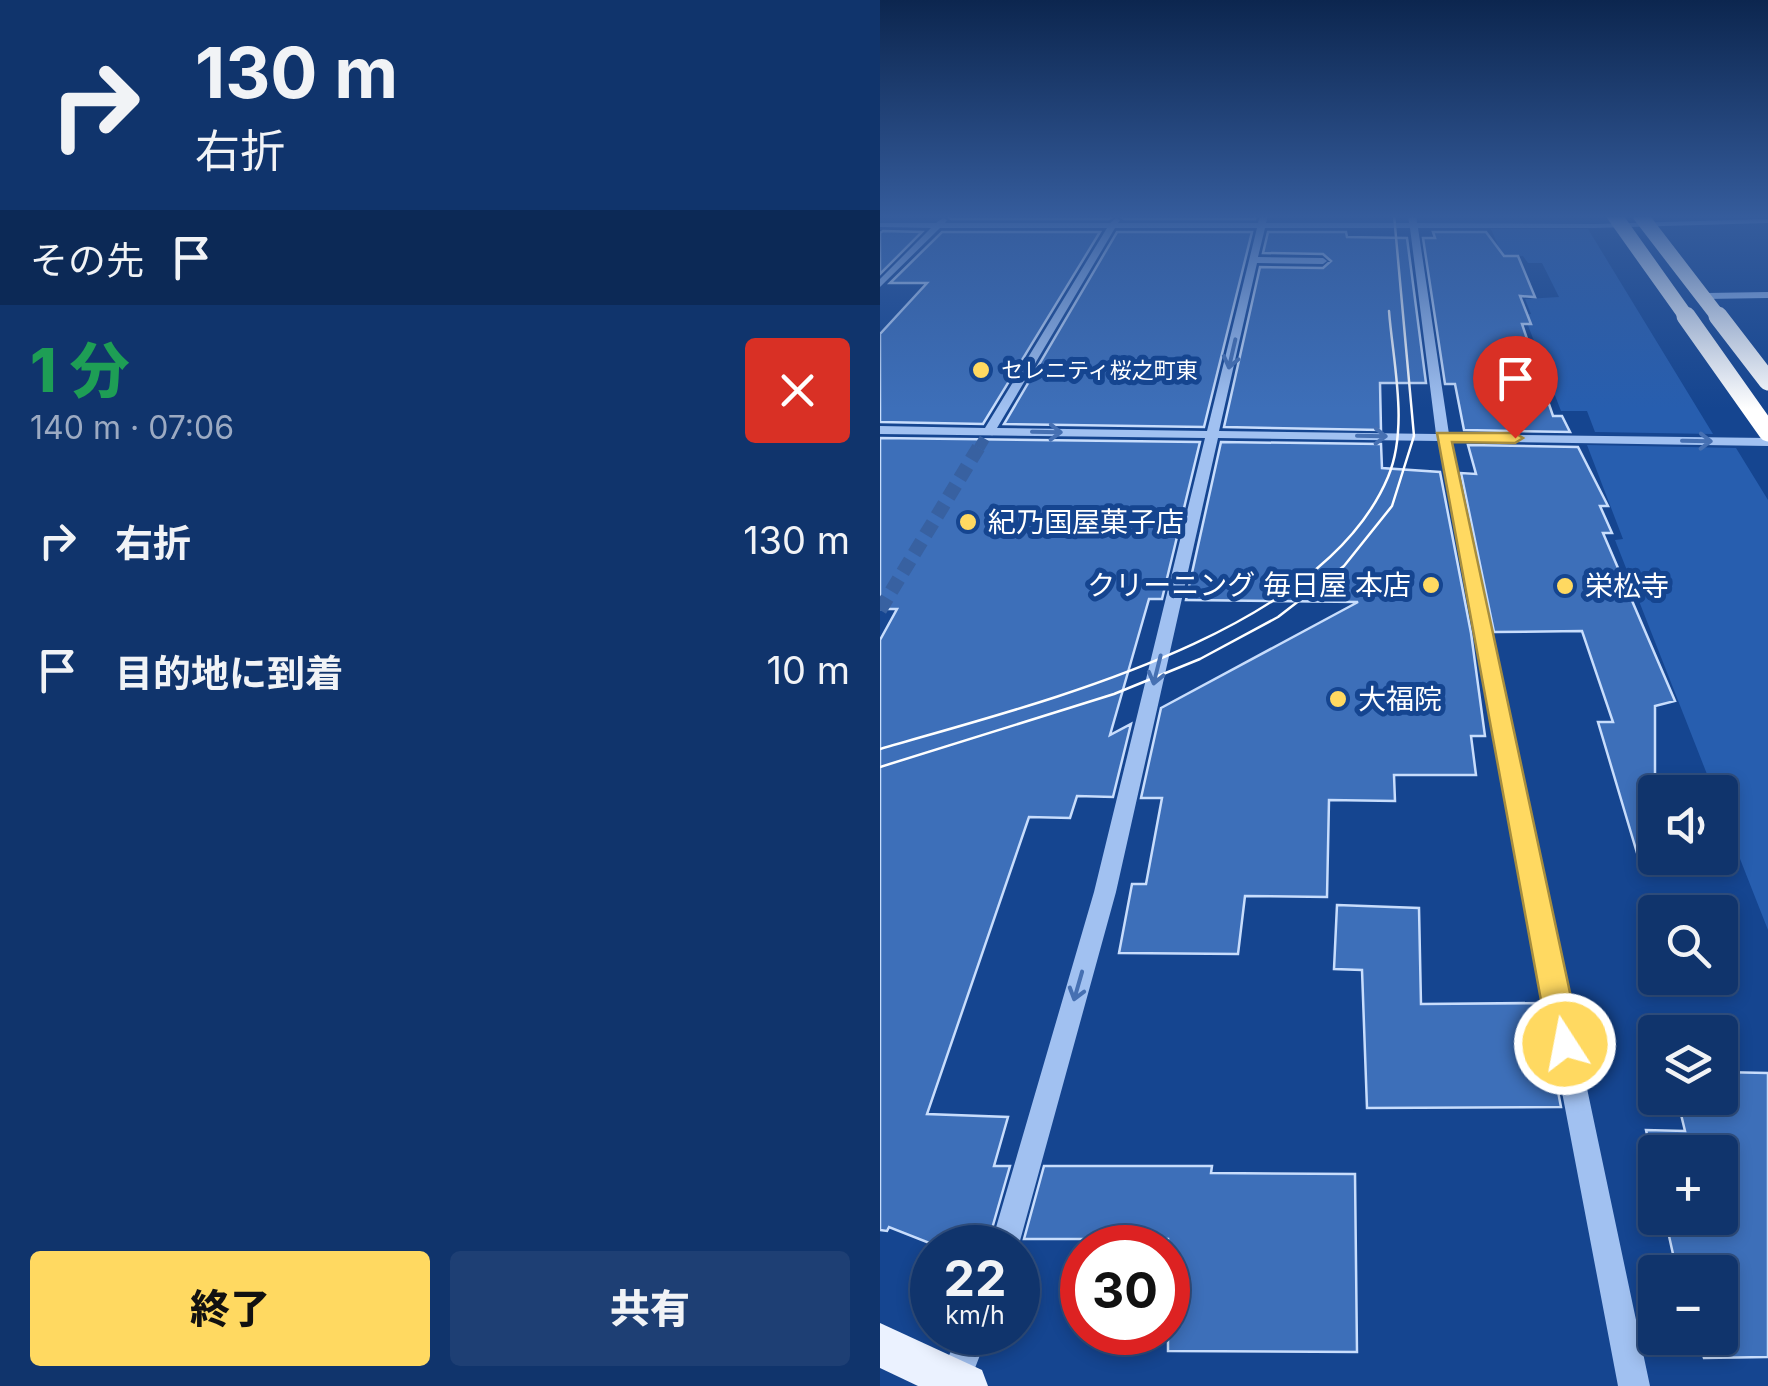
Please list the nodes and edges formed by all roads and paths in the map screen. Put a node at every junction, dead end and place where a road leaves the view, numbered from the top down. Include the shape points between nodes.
1 (1080, 280) edge
2 (1249, 280) edge
3 (1421, 280) edge
4 (1656, 280) edge
5 (1658, 280) edge
6 (1692, 280) edge
7 (1693, 280) edge
8 (1768, 294) edge
9 (1706, 296) junction
10 (1768, 378) edge
11 (880, 430) edge
12 (988, 431) junction
13 (1768, 432) edge
14 (1214, 434) junction
15 (1443, 437) junction
16 (1768, 441) edge
17 (1011, 1225) edge
18 (880, 1345) edge
19 (966, 1355) edge
20 (957, 1384) edge
21 (1634, 1386) edge

1 - 12 street
2 -> 14 street
3 - 15 street
4 - 16 street
5 - 13 highway, bridge
6 - 10 highway, bridge
7 - 9 street
8 - 9 street
9 - 10 street
11 - 12 street
12 -> 14 street
14 -> 15 street
14 -> 17 street via 1105,892
15 -> 16 street
15 - 21 street
18 - 20 main road
19 - 20 street

